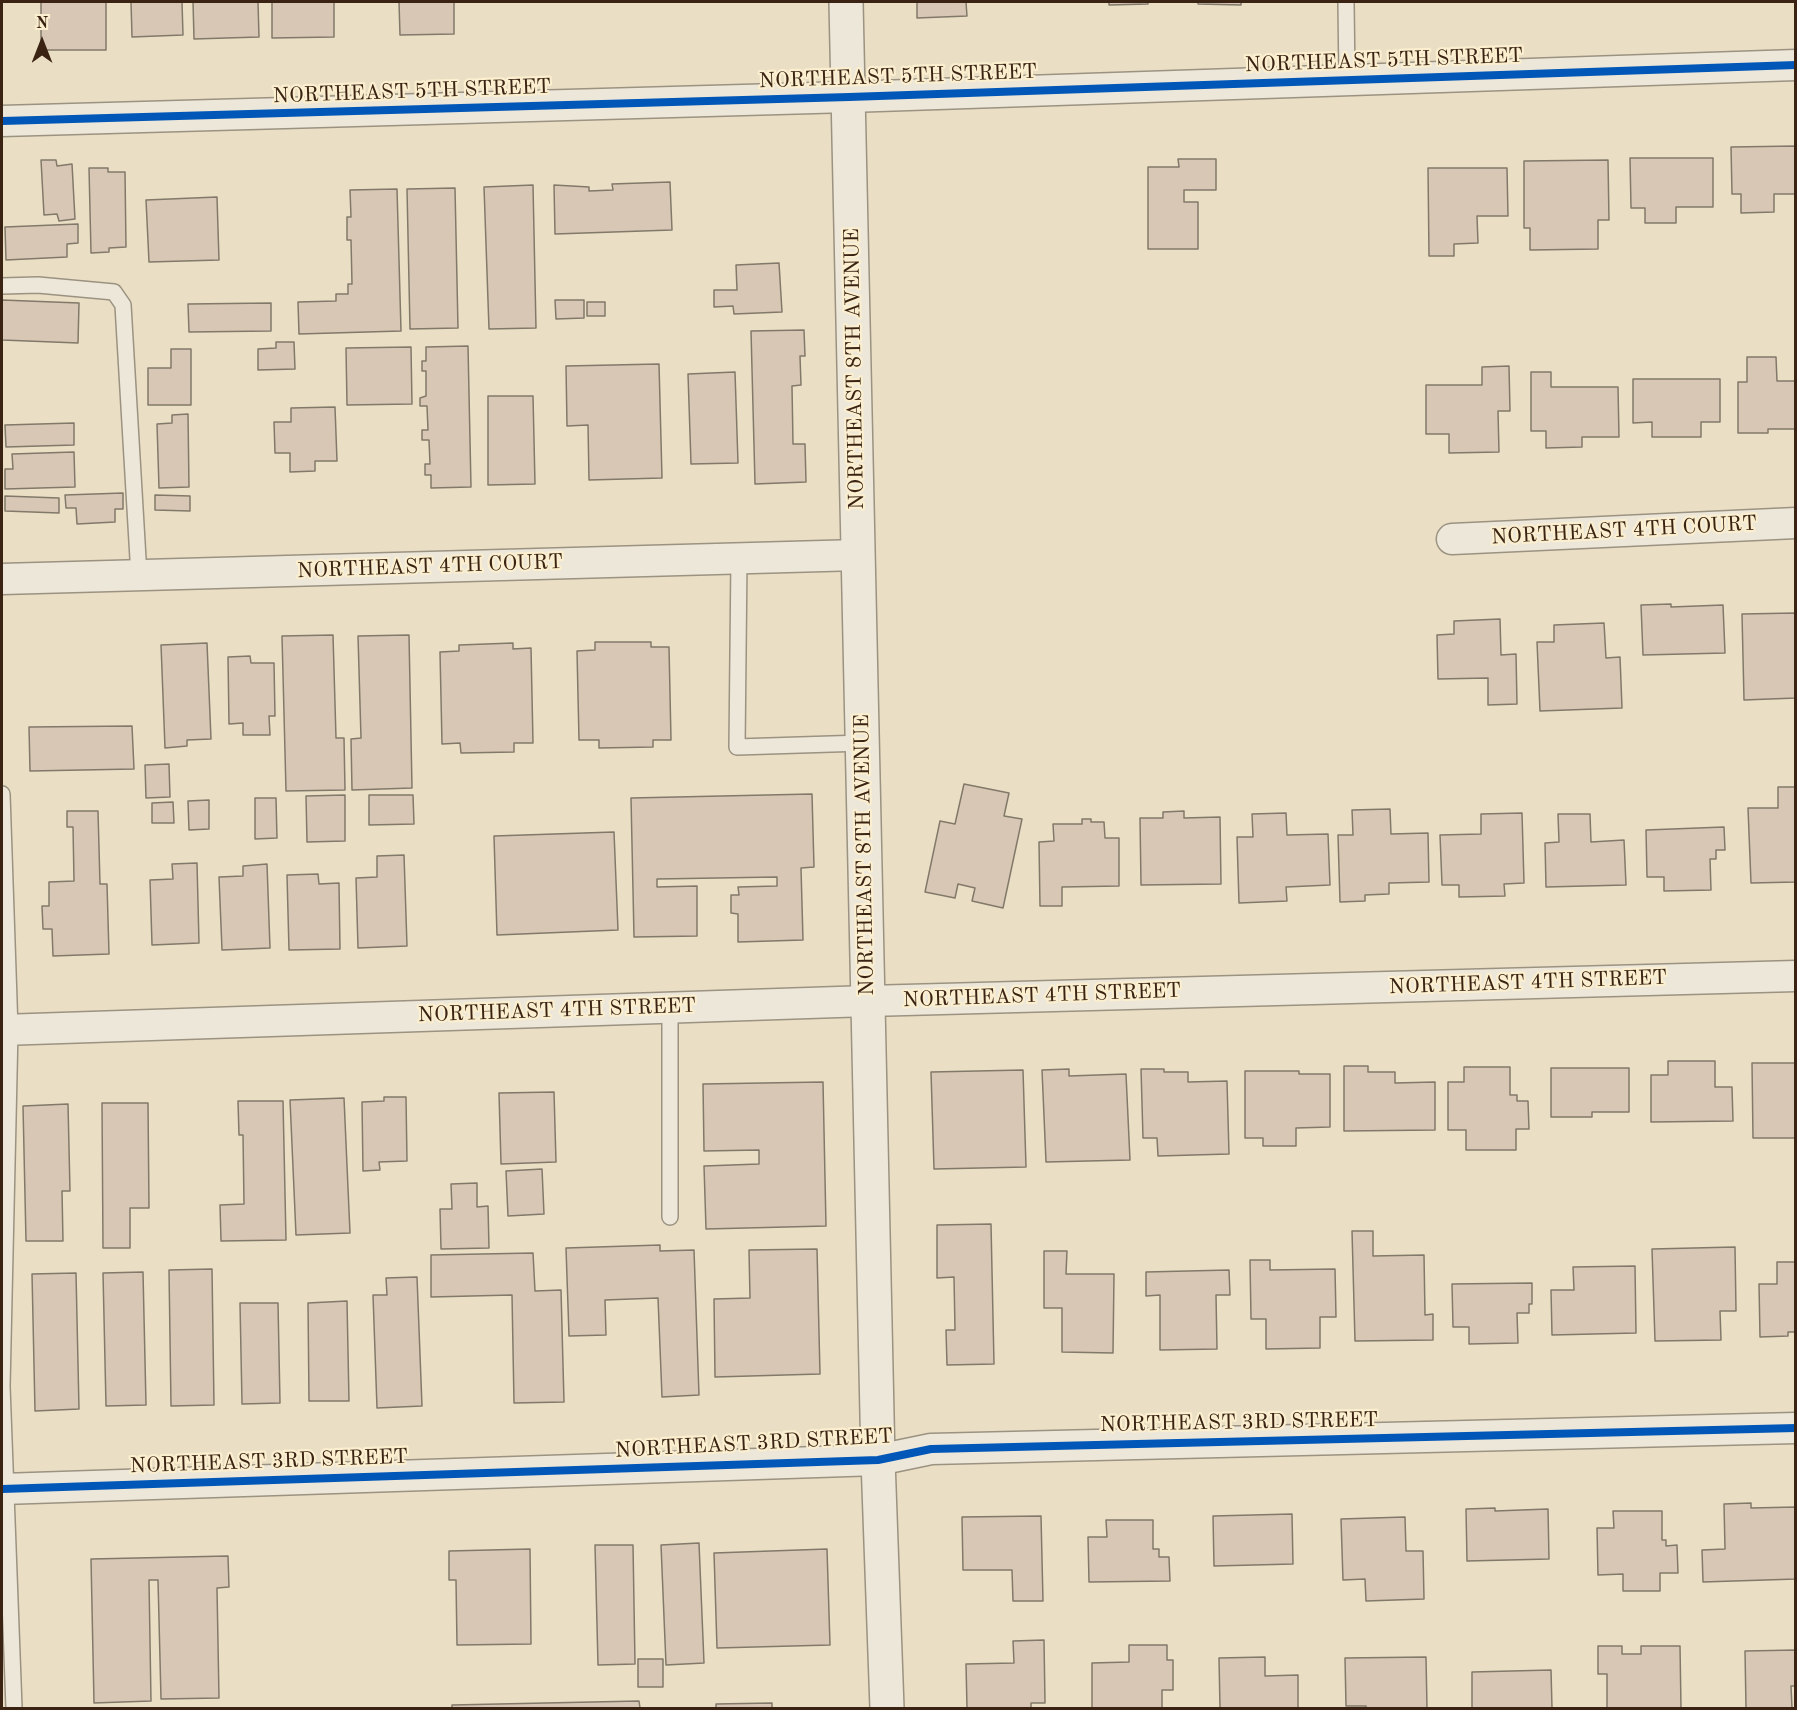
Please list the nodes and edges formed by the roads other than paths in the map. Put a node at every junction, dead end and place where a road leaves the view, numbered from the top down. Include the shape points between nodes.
1 (846, 2) edge
2 (1346, 2) edge
3 (1796, 65) edge
4 (1347, 81) junction
5 (849, 97) junction
6 (2, 122) edge
7 (2, 286) edge
8 (1796, 523) edge
9 (1452, 539) dead end
10 (859, 555) junction
11 (739, 558) junction
12 (139, 576) junction
13 (2, 579) edge
14 (863, 743) junction
15 (2, 794) edge
16 (3, 892) edge
17 (1796, 976) edge
18 (868, 1001) junction
19 (670, 1008) junction
20 (6, 1030) edge
21 (670, 1217) dead end
22 (2, 1386) edge
23 (1796, 1428) edge
24 (878, 1460) junction
25 (4, 1489) edge
26 (14, 1708) edge
27 (887, 1708) edge

1 - 5 street, NORTHEAST 8TH AVENUE
2 - 4 lane
3 - 4 street, NORTHEAST 5TH STREET
4 - 5 street, NORTHEAST 5TH STREET
5 - 6 street, NORTHEAST 5TH STREET
5 - 10 street, NORTHEAST 8TH AVENUE
7 - 12 lane via 114,292 123,305
8 - 9 street, NORTHEAST 4TH COURT
10 - 11 street, NORTHEAST 4TH COURT
10 - 14 street, NORTHEAST 8TH AVENUE
11 - 12 street, NORTHEAST 4TH COURT
11 - 14 lane via 737,747
12 - 13 street, NORTHEAST 4TH COURT
14 - 18 street, NORTHEAST 8TH AVENUE
15 - 16 lane
16 - 20 lane
17 - 18 street, NORTHEAST 4TH STREET
18 - 19 street, NORTHEAST 4TH STREET
18 - 24 street, NORTHEAST 8TH AVENUE
19 - 20 street, NORTHEAST 4TH STREET
19 - 21 lane
20 - 22 lane
22 - 25 lane
23 - 24 street, NORTHEAST 3RD STREET via 931,1449
24 - 25 street, NORTHEAST 3RD STREET
24 - 27 street, NORTHEAST 8TH AVENUE
25 - 26 lane

